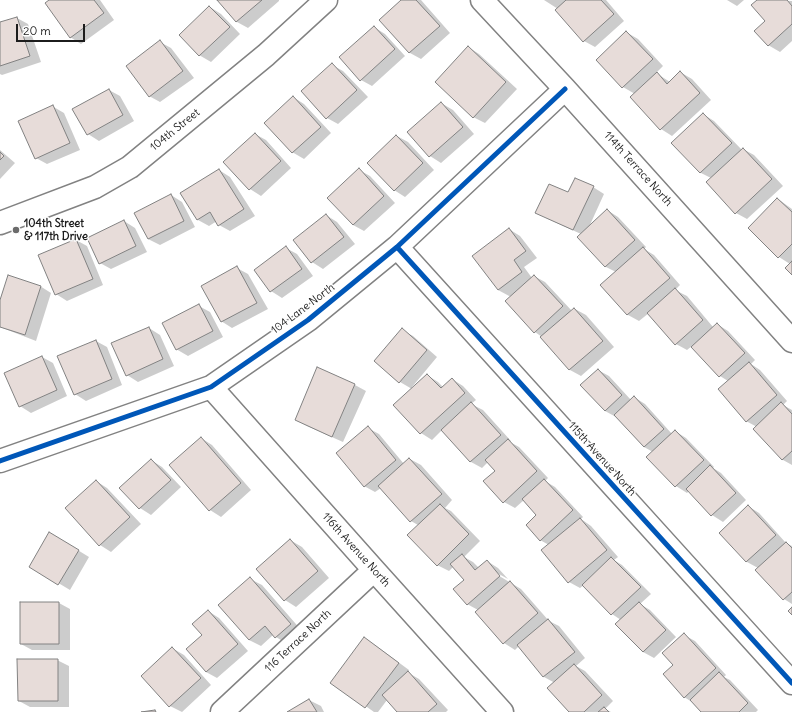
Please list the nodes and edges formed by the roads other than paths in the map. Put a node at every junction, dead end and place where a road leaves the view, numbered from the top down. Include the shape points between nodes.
1 (326, 0) edge
2 (482, 0) edge
3 (565, 89) junction
4 (0, 223) edge
5 (397, 247) junction
6 (792, 340) edge
7 (211, 387) junction
8 (0, 461) edge
9 (374, 570) junction
10 (792, 683) edge
11 (222, 712) edge
12 (502, 712) edge

1 - 4 street, 104th Street via 266,55 130,166 95,187
2 - 3 street, 114th Terrace North
3 - 5 street, 104 Lane North
3 - 6 street, 114th Terrace North
5 - 7 street, 104 Lane North via 308,320
5 - 10 street, 115th Avenue North
7 - 8 street, 104 Lane North
7 - 9 street, 116th Avenue North
9 - 11 street, 116 Terrace North
9 - 12 street, 116th Avenue North

